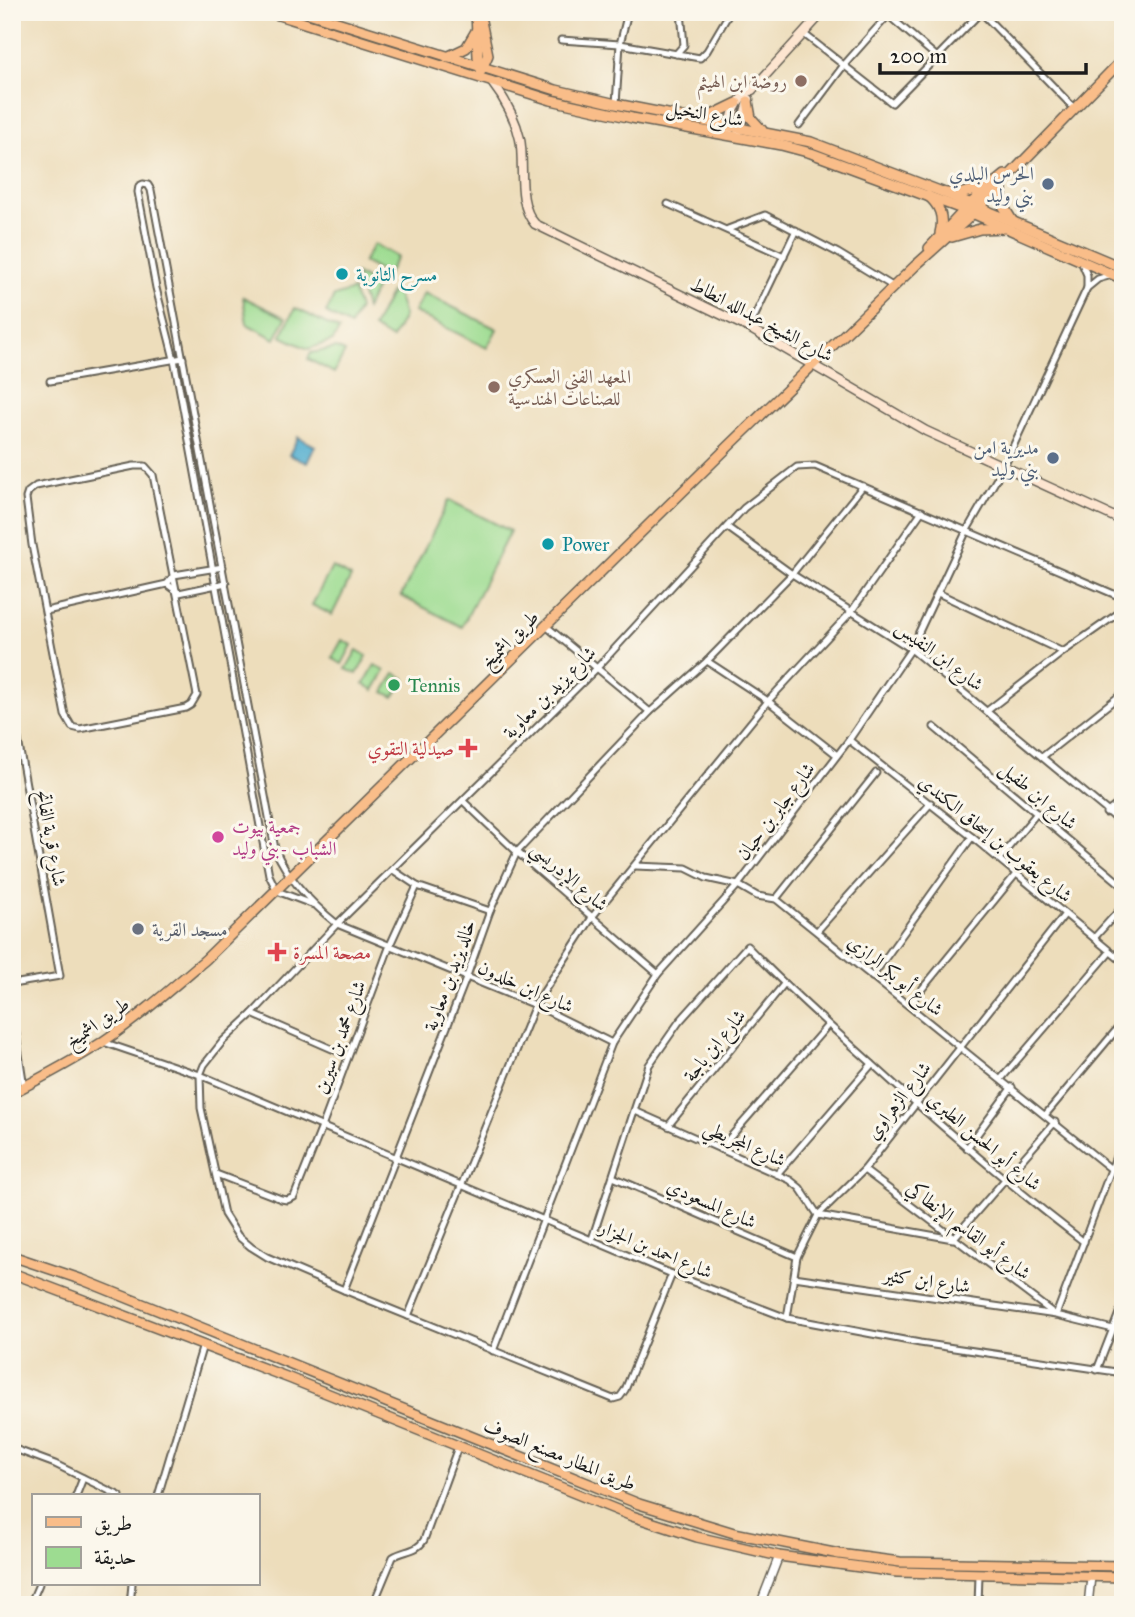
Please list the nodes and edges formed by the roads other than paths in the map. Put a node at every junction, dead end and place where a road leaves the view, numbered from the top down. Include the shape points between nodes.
1 (269, 12) edge
2 (305, 12) edge
3 (477, 12) edge
4 (628, 12) edge
5 (681, 12) edge
6 (730, 12) edge
7 (822, 12) edge
8 (981, 12) edge
9 (890, 14) edge
10 (477, 30) junction
11 (804, 34) junction
12 (561, 40) dead end
13 (620, 44) junction
14 (488, 51) junction
15 (676, 54) junction
16 (447, 57) junction
17 (937, 57) junction
18 (1122, 61) edge
19 (845, 65) junction
20 (483, 69) junction
21 (475, 76) junction
22 (511, 77) junction
23 (491, 81) junction
24 (752, 90) junction
25 (748, 101) junction
26 (737, 103) junction
27 (616, 104) junction
28 (1074, 108) junction
29 (702, 120) junction
30 (799, 125) dead end
31 (734, 131) junction
32 (764, 131) junction
33 (1012, 171) junction
34 (1002, 183) junction
35 (989, 186) junction
36 (946, 192) junction
37 (927, 195) junction
38 (667, 204) dead end
39 (972, 208) junction
40 (1010, 225) junction
41 (728, 229) junction
42 (796, 230) junction
43 (940, 241) junction
44 (784, 256) junction
45 (1081, 261) junction
46 (1123, 268) edge
47 (1112, 275) junction
48 (1123, 279) edge
49 (169, 284) junction
50 (894, 287) junction
51 (156, 288) junction
52 (1087, 288) junction
53 (749, 328) junction
54 (183, 358) junction
55 (174, 359) junction
56 (813, 365) junction
57 (50, 382) dead end
58 (1003, 468) junction
59 (863, 486) junction
60 (922, 511) junction
61 (1123, 521) edge
62 (727, 527) junction
63 (967, 530) junction
64 (223, 567) junction
65 (211, 569) junction
66 (792, 574) junction
67 (174, 575) junction
68 (226, 583) junction
69 (167, 584) junction
70 (214, 586) junction
71 (178, 593) junction
72 (938, 593) junction
73 (1123, 598) edge
74 (1123, 610) edge
75 (46, 611) junction
76 (851, 612) junction
77 (547, 626) junction
78 (911, 649) junction
79 (1063, 652) junction
80 (707, 661) junction
81 (596, 669) junction
82 (1123, 693) edge
83 (768, 701) junction
84 (12, 706) edge
85 (987, 710) junction
86 (650, 712) junction
87 (934, 727) dead end
88 (849, 740) junction
89 (837, 755) junction
90 (1042, 757) junction
91 (876, 773) dead end
92 (463, 800) junction
93 (1123, 800) edge
94 (930, 804) junction
95 (1037, 813) junction
96 (1107, 813) junction
97 (1123, 824) edge
98 (972, 837) junction
99 (517, 852) junction
100 (999, 859) junction
101 (635, 866) junction
102 (393, 870) junction
103 (1016, 874) junction
104 (292, 877) junction
105 (738, 885) junction
106 (417, 886) junction
107 (1123, 886) edge
108 (277, 891) junction
109 (776, 899) junction
110 (314, 905) junction
111 (1123, 906) edge
112 (489, 911) junction
113 (1065, 914) junction
114 (593, 916) junction
115 (337, 924) junction
116 (817, 932) junction
117 (1094, 939) junction
118 (390, 945) junction
119 (1110, 952) junction
120 (1123, 962) edge
121 (658, 974) junction
122 (467, 976) junction
123 (873, 977) junction
124 (12, 984) edge
125 (785, 984) junction
126 (535, 1005) junction
127 (909, 1005) junction
128 (12, 1009) edge
129 (252, 1014) junction
130 (1123, 1022) edge
131 (828, 1024) junction
132 (103, 1042) junction
133 (612, 1043) junction
134 (960, 1045) junction
135 (348, 1056) junction
136 (872, 1064) junction
137 (200, 1075) junction
138 (1001, 1079) junction
139 (24, 1087) junction
140 (1012, 1087) junction
141 (12, 1093) edge
142 (916, 1104) junction
143 (635, 1111) junction
144 (1046, 1114) junction
145 (1055, 1122) junction
146 (668, 1126) junction
147 (322, 1128) junction
148 (1123, 1138) edge
149 (967, 1148) junction
150 (720, 1149) junction
151 (395, 1158) junction
152 (1111, 1169) junction
153 (864, 1170) junction
154 (1123, 1171) edge
155 (216, 1174) junction
156 (777, 1174) junction
157 (614, 1177) junction
158 (1004, 1180) junction
159 (462, 1187) junction
160 (818, 1215) junction
161 (545, 1220) junction
162 (592, 1239) junction
163 (953, 1239) junction
164 (1084, 1242) junction
165 (12, 1256) edge
166 (797, 1257) junction
167 (12, 1273) edge
168 (672, 1274) junction
169 (794, 1277) junction
170 (344, 1290) junction
171 (1123, 1303) edge
172 (1056, 1315) junction
173 (408, 1316) junction
174 (787, 1318) junction
175 (1113, 1329) junction
176 (203, 1345) junction
177 (493, 1351) junction
178 (1097, 1370) junction
179 (1123, 1373) edge
180 (338, 1382) junction
181 (333, 1396) junction
182 (458, 1447) junction
183 (12, 1448) edge
184 (83, 1478) junction
185 (77, 1494) edge
186 (116, 1494) edge
187 (159, 1494) edge
188 (779, 1556) junction
189 (1123, 1566) edge
190 (1060, 1571) junction
191 (979, 1575) junction
192 (1091, 1577) junction
193 (1123, 1577) edge
194 (38, 1586) edge
195 (132, 1586) edge
196 (30, 1605) edge
197 (130, 1605) edge
198 (373, 1605) edge
199 (760, 1605) edge
200 (978, 1605) edge
201 (1088, 1605) edge

1 - 21 main road, شارع النخيل
2 - 16 main road, شارع النخيل
3 - 10 main road, شارع الشيخ عبدالله انطاط
3 - 14 main road, شارع الشيخ عبدالله انطاط
4 - 13 street
5 - 15 street via 684,46
6 - 15 street via 700,58
7 - 11 main road
8 - 17 street
8 - 28 street
9 - 17 street
9 - 19 street
10 - 16 main road via 466,48
10 - 20 main road, شارع الشيخ عبدالله انطاط
11 - 19 street
11 - 24 main road
12 - 13 street
13 - 15 street
13 - 27 street
14 - 20 main road, شارع الشيخ عبدالله انطاط
14 - 22 main road via 497,67
16 - 20 main road, شارع النخيل
17 - 19 street via 892,103
18 - 28 main road
19 - 30 street
20 - 21 main road
20 - 22 main road, شارع النخيل
20 - 23 main road, شارع الشيخ عبدالله انطاط
21 - 23 main road, شارع النخيل
22 - 27 main road, شارع النخيل
23 - 31 main road, شارع النخيل via 589,109
23 - 53 main road, شارع الشيخ عبدالله انطاط via 517,128 525,204 535,223
24 - 25 main road
24 - 26 main road
25 - 31 main road
25 - 32 main road via 751,118
26 - 29 main road
26 - 31 main road
27 - 29 main road, شارع النخيل
28 - 33 main road
29 - 31 main road, شارع النخيل
31 - 32 main road, شارع النخيل
31 - 37 main road, شارع النخيل via 811,152
32 - 36 main road, شارع النخيل via 832,148
33 - 34 main road
33 - 35 main road
34 - 39 main road
34 - 40 main road via 1002,204
35 - 36 main road via 972,192
35 - 39 main road
36 - 39 main road, شارع النخيل
37 - 39 main road, شارع النخيل
37 - 43 main road via 942,216
38 - 41 street
39 - 40 main road, شارع النخيل
39 - 43 main road, طريق اشميخ
40 - 43 main road
40 - 45 main road, شارع النخيل
40 - 46 main road, شارع النخيل
41 - 42 street via 763,214
41 - 44 street
42 - 44 street
42 - 50 street
43 - 50 main road, طريق اشميخ
44 - 53 street
45 - 47 main road, شارع النخيل
45 - 52 street
47 - 48 main road, شارع النخيل
47 - 52 street
49 - 51 street
49 - 51 street via 150,190 143,184 138,192
49 - 54 street
50 - 56 main road, طريق اشميخ
51 - 55 street
52 - 58 street, شارع جابر بن حيان
53 - 56 main road, شارع الشيخ عبدالله انطاط
54 - 55 street
54 - 64 street
55 - 57 street
55 - 65 street
56 - 58 main road, شارع الشيخ عبدالله انطاط via 901,418
56 - 77 main road, طريق اشميخ
58 - 61 main road, شارع الشيخ عبدالله انطاط
58 - 63 street, شارع جابر بن حيان
59 - 60 street, شارع يزيد بن معاوية
59 - 62 street, شارع يزيد بن معاوية via 815,466 797,467
59 - 66 street, خالد يزيد بن معاوية
60 - 63 street, شارع يزيد بن معاوية
60 - 76 street
62 - 66 street, شارع ابن النفيس
62 - 81 street, شارع يزيد بن معاوية
63 - 72 street, شارع جابر بن حيان
63 - 73 street, شارع يزيد بن معاوية
64 - 65 street
64 - 68 street
65 - 67 street
65 - 70 street
66 - 76 street, شارع ابن النفيس
66 - 80 street, خالد يزيد بن معاوية
67 - 69 street
67 - 71 street
67 - 75 street via 153,475 145,466 36,486 27,492 25,502
68 - 70 street
68 - 104 street via 275,849
69 - 71 street
69 - 75 street
70 - 71 street
70 - 108 street via 266,862
71 - 75 street via 197,689 195,700 186,708 87,729 68,723
72 - 78 street, شارع جابر بن حيان
72 - 79 street
74 - 79 street
76 - 78 street, شارع ابن النفيس
76 - 83 street
77 - 81 street
77 - 104 main road, طريق اشميخ
78 - 85 street, شارع ابن النفيس
78 - 88 street, شارع جابر بن حيان
79 - 85 street
80 - 83 street
80 - 86 street, خالد يزيد بن معاوية
81 - 86 street
81 - 92 street, شارع يزيد بن معاوية
82 - 90 street
83 - 89 street
83 - 101 street
84 - 124 street, شارع قرية الفاتح via 60,976
85 - 90 street, شارع ابن النفيس
86 - 99 street, خالد يزيد بن معاوية
87 - 95 street, شارع ابن طفيل
88 - 89 street, شارع جابر بن حيان
88 - 94 street, شارع يعقوب بن إسحاق الكندي
89 - 105 street, شارع جابر بن حيان
90 - 96 street, شارع ابن النفيس
91 - 109 street
92 - 99 street, شارع الإدريسي
92 - 102 street, شارع يزيد بن معاوية
93 - 96 street
94 - 98 street, شارع يعقوب بن إسحاق الكندي
94 - 116 street
95 - 100 street
95 - 107 street, شارع ابن طفيل
96 - 97 street, شارع ابن النفيس
98 - 100 street, شارع يعقوب بن إسحاق الكندي
98 - 123 street
99 - 112 street, خالد يزيد بن معاوية
99 - 114 street, شارع الإدريسي
100 - 103 street, شارع يعقوب بن إسحاق الكندي
101 - 105 street, شارع أبو بكر الرازي via 686,868
101 - 114 street
102 - 106 street
102 - 115 street, شارع يزيد بن معاوية
103 - 113 street, شارع يعقوب بن إسحاق الكندي
103 - 127 street
104 - 108 main road, طريق اشميخ
104 - 110 street
105 - 109 street, شارع أبو بكر الرازي via 757,896
105 - 121 street, شارع جابر بن حيان
106 - 112 street
106 - 118 street, شارع محمد بن سيرين
108 - 110 street
108 - 132 main road, طريق اشميخ via 206,959
109 - 116 street, شارع أبو بكر الرازي
110 - 115 street, شارع ابن خلدون
111 - 117 street
112 - 122 street, خالد يزيد بن معاوية
113 - 117 street, شارع يعقوب بن إسحاق الكندي
113 - 134 street, شارع الزهراوي
114 - 121 street, شارع الإدريسي
114 - 126 street
115 - 118 street, شارع ابن خلدون
115 - 129 street, شارع يزيد بن معاوية
116 - 123 street, شارع أبو بكر الرازي
117 - 119 street, شارع يعقوب بن إسحاق الكندي
118 - 122 street, شارع ابن خلدون
118 - 135 street, شارع محمد بن سيرين
119 - 120 street, شارع يعقوب بن إسحاق الكندي
119 - 138 street
121 - 133 street, شارع جابر بن حيان
122 - 126 street, شارع ابن خلدون
122 - 151 street, خالد يزيد بن معاوية
123 - 127 street, شارع أبو بكر الرازي
125 - 131 street, شارع أبو الحسن الطبري
125 - 143 street, شارع أبو الحسن الطبري via 747,946 678,1022 649,1065
125 - 146 street, شارع ابن باجة
126 - 133 street, شارع ابن خلدون
126 - 159 street
127 - 134 street, شارع أبو بكر الرازي
128 - 139 street
129 - 135 street
129 - 137 street, شارع يزيد بن معاوية via 212,1052
130 - 144 street
131 - 136 street, شارع أبو الحسن الطبري
131 - 150 street
132 - 137 street, شارع احمد بن الجزار
132 - 139 main road, طريق اشميخ
133 - 161 street, شارع جابر بن حيان
134 - 138 street, شارع أبو بكر الرازي
134 - 142 street, شارع الزهراوي
135 - 147 street, شارع محمد بن سيرين
136 - 142 street, شارع أبو الحسن الطبري
136 - 156 street
137 - 147 street, شارع احمد بن الجزار
137 - 155 street via 201,1108
138 - 140 street, شارع أبو بكر الرازي
139 - 141 main road, طريق اشميخ
140 - 144 street, شارع أبو بكر الرازي
140 - 149 street
142 - 149 street, شارع أبو الحسن الطبري
142 - 153 street, شارع الزهراوي
143 - 146 street, شارع المجريطي
143 - 157 street
144 - 145 street, شارع أبو بكر الرازي
145 - 152 street, شارع أبو بكر الرازي
145 - 158 street
146 - 150 street, شارع المجريطي
147 - 151 street, شارع احمد بن الجزار
147 - 155 street, شارع محمد بن سيرين via 292,1199
148 - 152 street
149 - 158 street, شارع أبو الحسن الطبري
150 - 156 street, شارع المجريطي
151 - 159 street, شارع احمد بن الجزار
151 - 170 street, خالد يزيد بن معاوية
152 - 154 street
152 - 164 street
153 - 160 street, شارع الزهراوي
153 - 163 street, شارع أبو القاسم الإنطاكي
155 - 170 street via 224,1214 239,1236 267,1257
156 - 160 street, شارع المجريطي via 800,1188
157 - 162 street
157 - 166 street, شارع المسعودي
158 - 163 street
158 - 164 street, شارع أبو الحسن الطبري
159 - 161 street, شارع احمد بن الجزار
159 - 173 street
160 - 163 street
160 - 166 street, شارع الزهراوي
161 - 162 street, شارع احمد بن الجزار
161 - 177 street, شارع جابر بن حيان
162 - 168 street, شارع احمد بن الجزار
163 - 172 street, شارع أبو القاسم الإنطاكي
164 - 172 street
165 - 180 main road, طريق المطار مصنع الصوف
166 - 169 street, شارع الزهراوي
167 - 176 main road, طريق المطار مصنع الصوف
168 - 174 street, شارع احمد بن الجزار
168 - 177 street via 625,1390 617,1398 607,1398
169 - 172 street, شارع ابن كثير
169 - 174 street, شارع الزهراوي
170 - 173 street
171 - 175 street
172 - 175 street, شارع ابن كثير
173 - 177 street
174 - 178 street, شارع احمد بن الجزار
175 - 178 street
176 - 181 main road, طريق المطار مصنع الصوف
176 - 187 street
178 - 179 street, شارع احمد بن الجزار
180 - 181 main road
180 - 190 main road, طريق المطار مصنع الصوف via 639,1504 734,1533 900,1562
181 - 182 main road, طريق المطار مصنع الصوف
182 - 188 main road, طريق المطار مصنع الصوف via 653,1524
182 - 198 street via 424,1540 415,1549 393,1557
183 - 184 street
184 - 185 street
184 - 186 street
188 - 191 main road, طريق المطار مصنع الصوف via 897,1572
188 - 199 street
189 - 190 main road, طريق المطار مصنع الصوف
190 - 191 main road, طريق المطار مصنع الصوف
190 - 192 main road, طريق المطار مصنع الصوف
191 - 200 street
192 - 193 main road, طريق المطار مصنع الصوف
192 - 201 street
194 - 196 street
195 - 197 street

